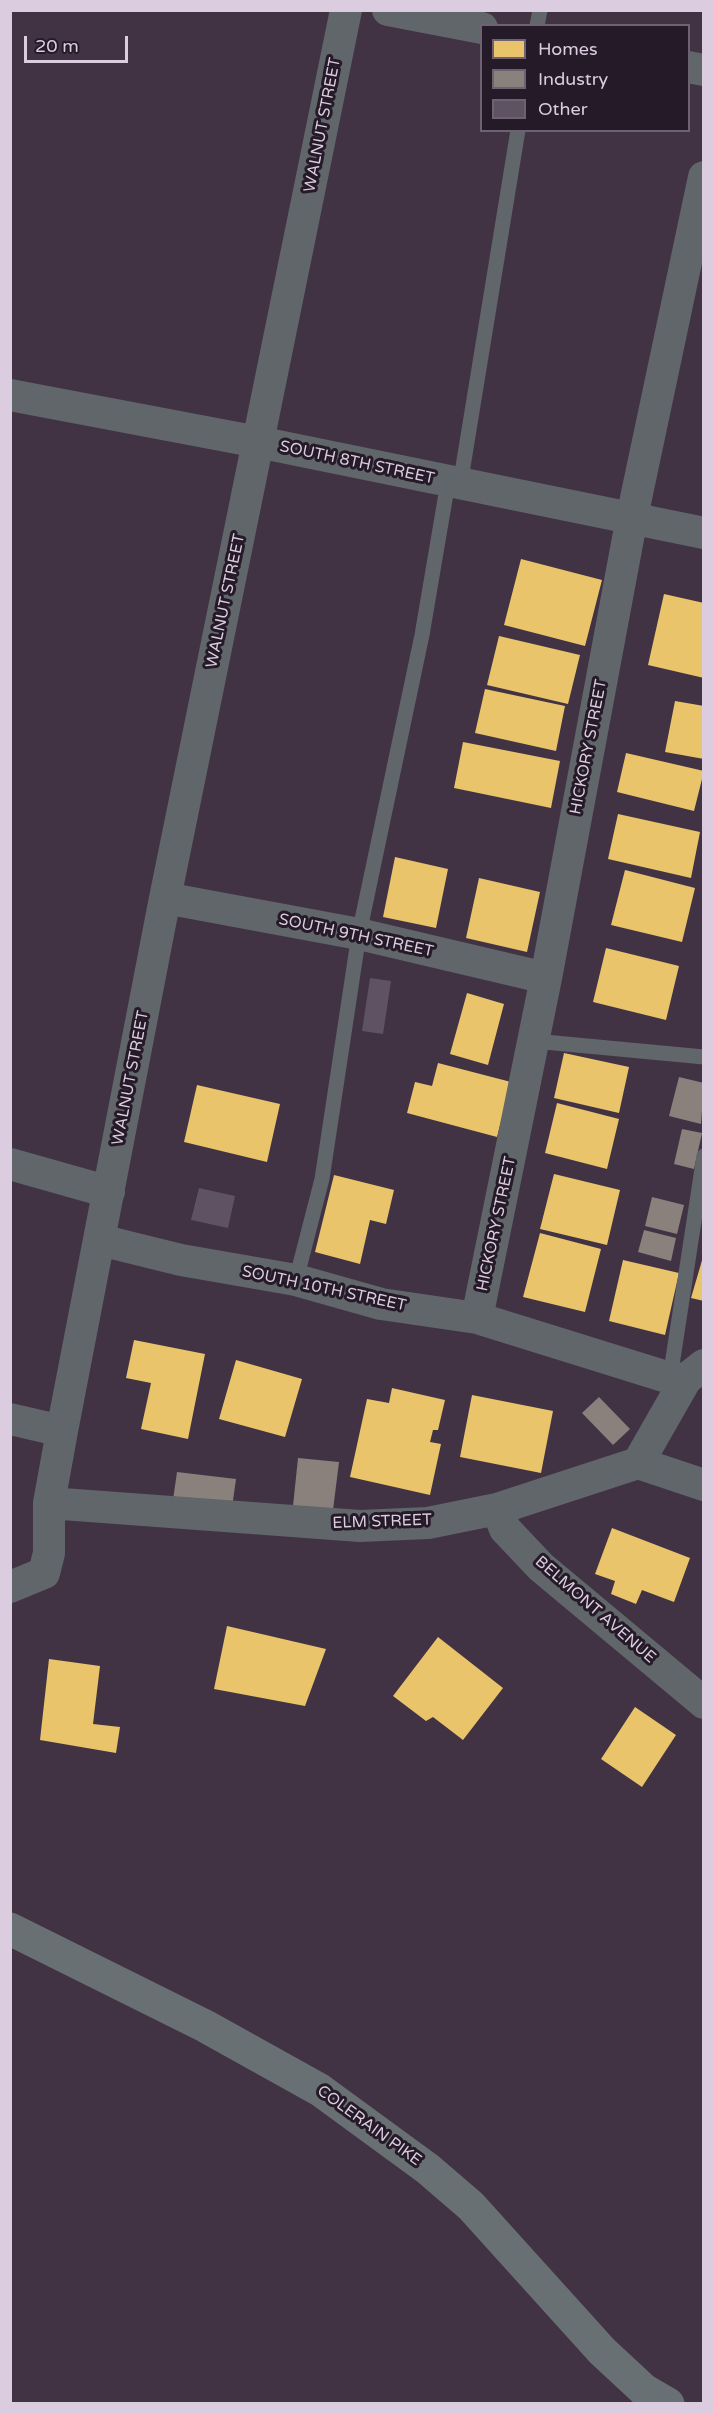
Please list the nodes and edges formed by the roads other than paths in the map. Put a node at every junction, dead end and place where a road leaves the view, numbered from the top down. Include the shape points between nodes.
1 (346, 10) edge
2 (388, 10) edge
3 (480, 28) edge
4 (518, 132) edge
5 (704, 177) edge
6 (10, 395) edge
7 (258, 442) junction
8 (454, 484) junction
9 (632, 517) junction
10 (704, 533) edge
11 (165, 898) junction
12 (359, 934) junction
13 (546, 978) junction
14 (534, 1041) junction
15 (704, 1057) edge
16 (704, 1156) edge
17 (10, 1164) edge
18 (109, 1192) junction
19 (99, 1240) junction
20 (296, 1280) junction
21 (477, 1318) junction
22 (687, 1374) edge
23 (10, 1419) edge
24 (62, 1431) junction
25 (638, 1463) junction
26 (704, 1485) edge
27 (49, 1503) junction
28 (497, 1509) junction
29 (10, 1587) edge
30 (704, 1702) edge
31 (10, 1929) edge
32 (668, 2403) edge

1 - 7 street, WALNUT STREET
2 - 3 street
4 - 8 lane
5 - 9 street, HICKORY STREET
6 - 7 street, SOUTH 8TH STREET
7 - 8 street, SOUTH 8TH STREET
7 - 11 street, WALNUT STREET
8 - 9 street, SOUTH 8TH STREET
8 - 12 lane
9 - 10 street, SOUTH 8TH STREET
9 - 13 street, HICKORY STREET
11 - 12 street, SOUTH 9TH STREET
11 - 18 street, WALNUT STREET
12 - 13 street, SOUTH 9TH STREET
12 - 20 lane via 322,1179
13 - 14 street, HICKORY STREET
14 - 15 lane
14 - 21 street, HICKORY STREET
16 - 22 lane
17 - 18 street
18 - 19 street, WALNUT STREET
19 - 20 street, SOUTH 10TH STREET via 181,1260
19 - 24 street
20 - 21 street, SOUTH 10TH STREET via 381,1304
21 - 22 street, SOUTH 10TH STREET
22 - 25 street
23 - 24 street
24 - 27 street
25 - 26 street
25 - 28 street, ELM STREET
27 - 28 street, ELM STREET via 360,1526 428,1523
27 - 29 street via 49,1553 44,1573
28 - 30 street, BELMONT AVENUE via 505,1529 541,1567
31 - 32 main road, COLERAIN PIKE via 205,2026 320,2090 428,2169 471,2206 602,2351 644,2390

